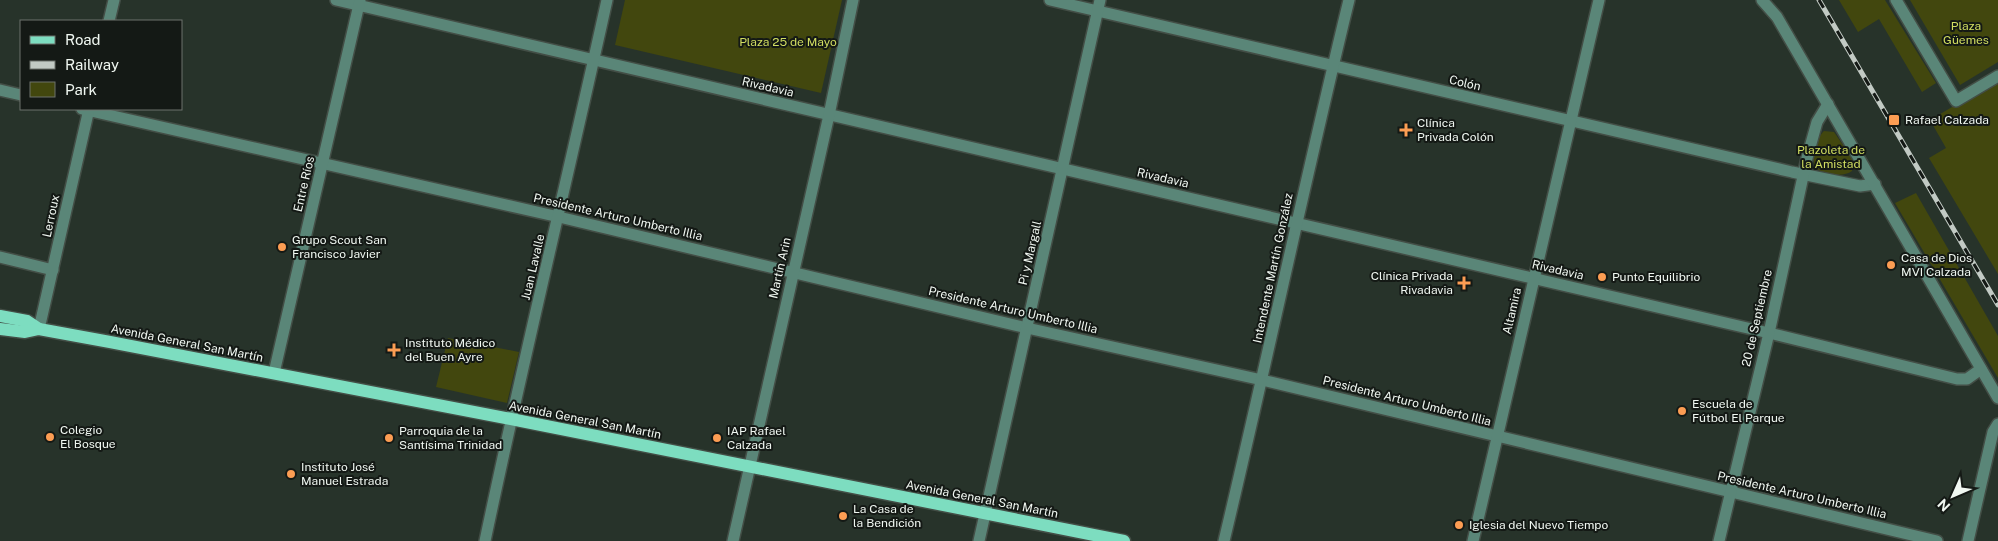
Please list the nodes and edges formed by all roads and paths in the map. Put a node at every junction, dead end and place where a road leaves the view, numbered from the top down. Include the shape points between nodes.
1 (114, 0) edge
2 (336, 0) edge
3 (607, 0) edge
4 (853, 0) edge
5 (1050, 0) edge
6 (1349, 0) edge
7 (1600, 0) edge
8 (1762, 0) edge
9 (1896, 0) edge
10 (359, 3) edge
11 (1099, 6) edge
12 (109, 20) edge
13 (593, 61) junction
14 (1333, 66) junction
15 (1998, 76) edge
16 (0, 90) edge
17 (20, 95) edge
18 (1828, 104) junction
19 (86, 110) edge
20 (90, 110) edge
21 (829, 115) junction
22 (1571, 122) junction
23 (323, 164) junction
24 (1064, 169) junction
25 (1804, 175) junction
26 (1875, 184) junction
27 (559, 218) junction
28 (1296, 223) junction
29 (0, 257) edge
30 (53, 270) junction
31 (793, 272) junction
32 (1534, 278) junction
33 (0, 316) edge
34 (1027, 328) junction
35 (0, 329) edge
36 (39, 329) junction
37 (1769, 332) junction
38 (1980, 369) junction
39 (274, 373) junction
40 (1262, 380) junction
41 (1998, 398) edge
42 (511, 419) junction
43 (1998, 424) edge
44 (1496, 437) junction
45 (749, 467) junction
46 (1731, 492) junction
47 (985, 514) junction
48 (485, 541) edge
49 (733, 541) edge
50 (979, 541) edge
51 (1124, 541) edge
52 (1224, 541) edge
53 (1473, 541) edge
54 (1720, 541) edge
55 (1936, 541) edge
56 (1968, 541) edge

1 - 12 street
2 - 10 street, Rivadavia
3 - 13 street, Juan Lavalle
4 - 21 street, Martín Arin
5 - 11 street, Colón
6 - 14 street, Intendente Martín González
7 - 22 street, Altamira
8 - 18 street via 1777,17
9 - 15 street via 1956,101
10 - 13 street, Rivadavia
10 - 23 street, Entre Ríos
11 - 14 street, Colón
11 - 24 street, Pi y Margall
13 - 21 street, Rivadavia
13 - 27 street, Juan Lavalle
14 - 22 street, Colón
14 - 28 street, Intendente Martín González
16 - 17 street
18 - 25 street, 20 de Septiembre via 1817,122
18 - 26 street
19 - 30 street, Lerroux
20 - 23 street, Presidente Arturo Umberto Illia
21 - 24 street, Rivadavia
21 - 31 street, Martín Arin
22 - 25 street, Colón
22 - 32 street, Altamira
23 - 27 street, Presidente Arturo Umberto Illia
23 - 39 street, Entre Ríos
24 - 28 street, Rivadavia
24 - 34 street, Pi y Margall
25 - 26 street, Colón via 1860,186
25 - 37 street, 20 de Septiembre
26 - 38 street
27 - 31 street, Presidente Arturo Umberto Illia
27 - 42 street, Juan Lavalle
28 - 32 street, Rivadavia
28 - 40 street, Intendente Martín González
29 - 30 street
30 - 36 street, Lerroux
31 - 34 street, Presidente Arturo Umberto Illia
31 - 45 street, Martín Arin
32 - 37 street, Rivadavia
32 - 44 street, Altamira
33 - 36 main road, Avenida General San Martín via 27,321
34 - 40 street, Presidente Arturo Umberto Illia
34 - 47 street, Pi y Margall
35 - 36 main road, Avenida General San Martín via 25,332
36 - 39 main road, Avenida General San Martín
37 - 38 street, Rivadavia via 1957,379 1967,379
37 - 46 street, 20 de Septiembre
38 - 41 street
39 - 42 main road, Avenida General San Martín
40 - 44 street, Presidente Arturo Umberto Illia
40 - 52 street, Intendente Martín González
42 - 45 main road, Avenida General San Martín
42 - 48 street, Juan Lavalle
43 - 56 street via 1993,432
44 - 46 street, Presidente Arturo Umberto Illia
44 - 53 street, Altamira
45 - 47 main road, Avenida General San Martín
45 - 49 street, Martín Arin
46 - 54 street, 20 de Septiembre
46 - 55 street, Presidente Arturo Umberto Illia
47 - 50 street, Pi y Margall
47 - 51 main road, Avenida General San Martín

